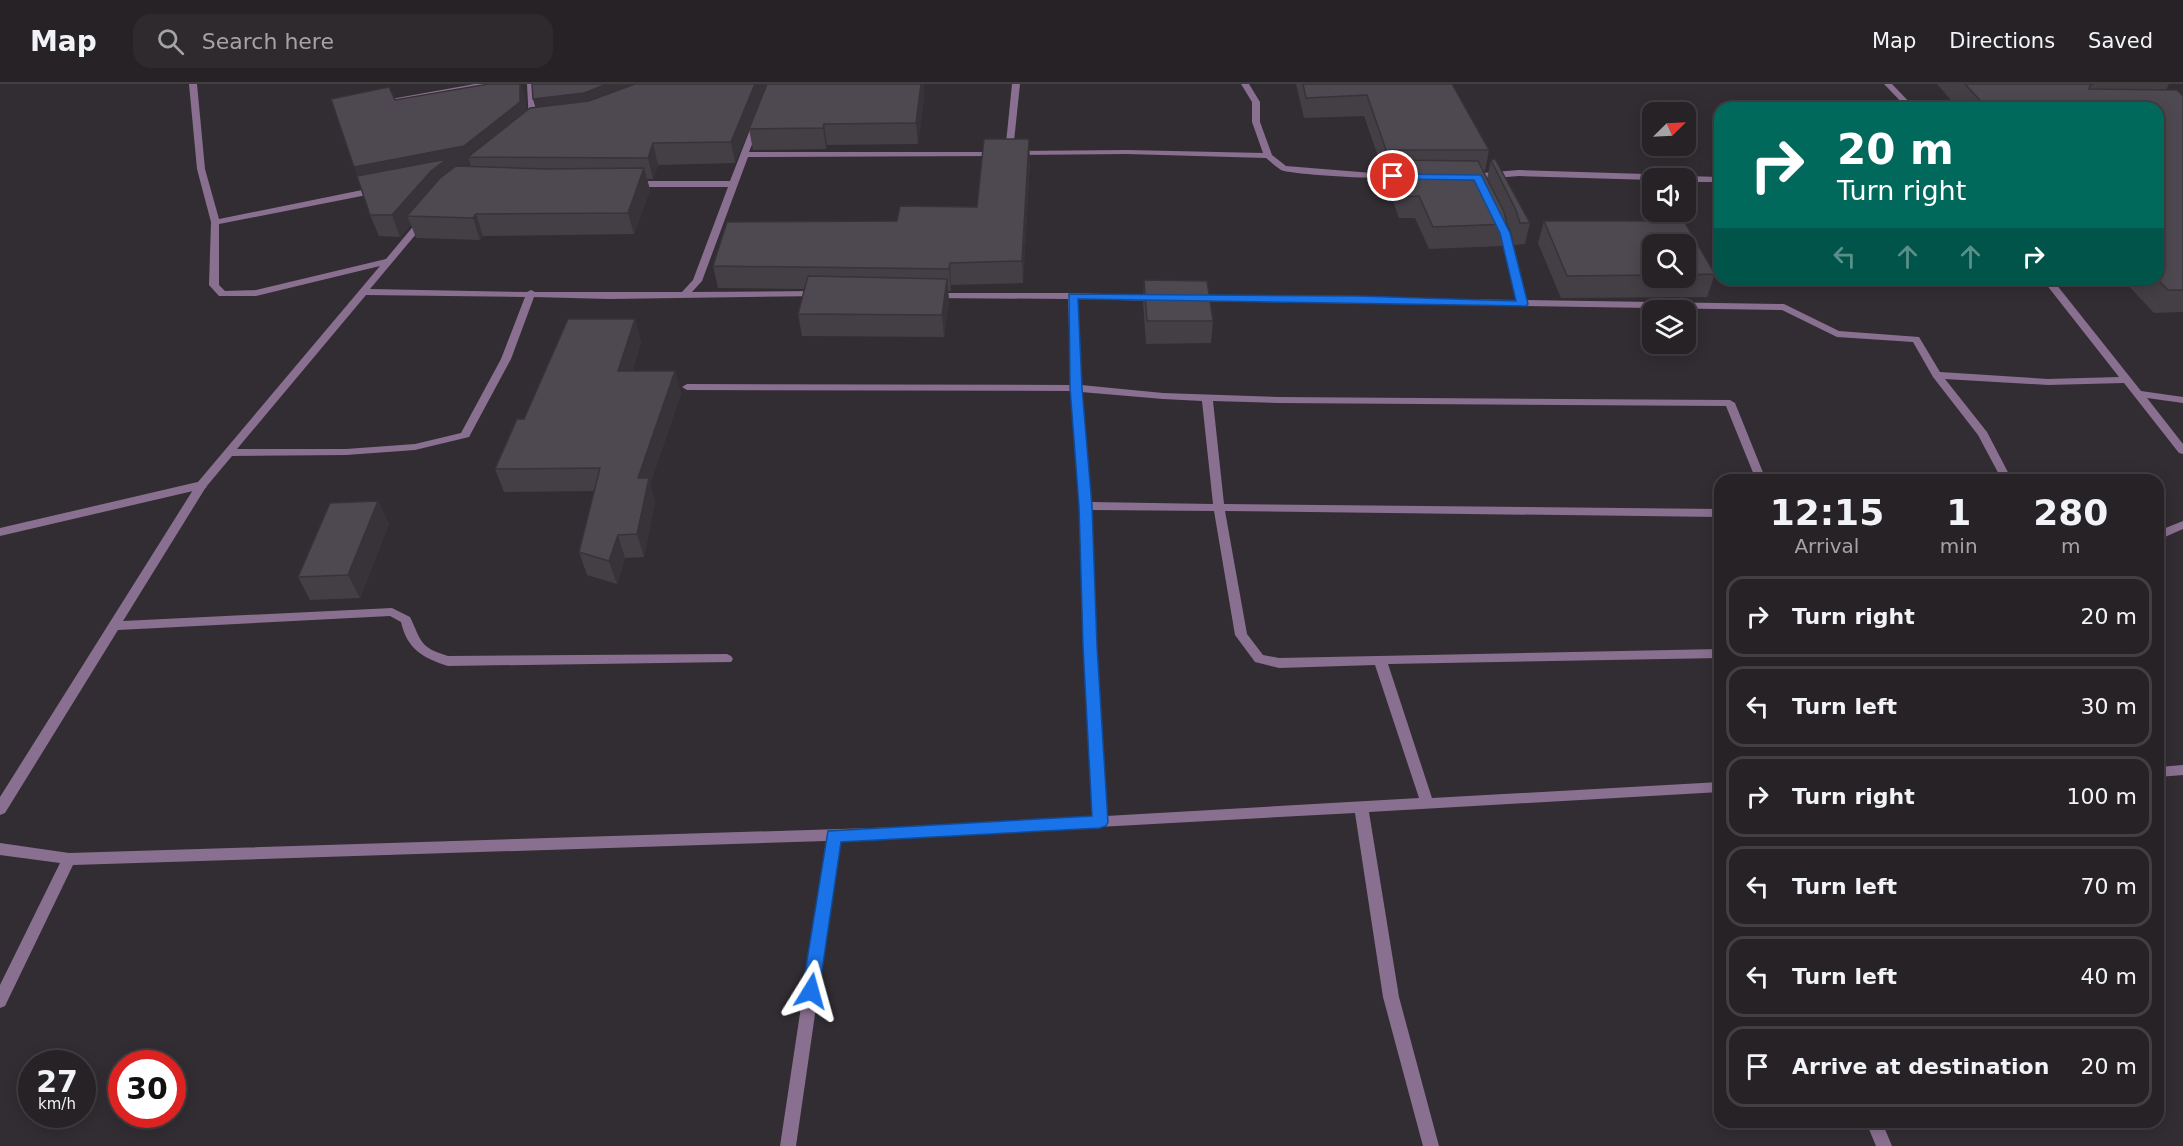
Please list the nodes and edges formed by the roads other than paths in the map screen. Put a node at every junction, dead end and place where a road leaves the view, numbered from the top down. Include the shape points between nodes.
1 (193, 84) edge
2 (488, 84) edge
3 (531, 84) edge
4 (1016, 84) edge
5 (1245, 84) edge
6 (1888, 84) edge
7 (1905, 102) edge
8 (366, 105) edge
9 (761, 112) edge
10 (534, 127) edge
11 (1009, 153) junction
12 (744, 155) junction
13 (1268, 156) junction
14 (1407, 176) edge
15 (1454, 177) edge
16 (1642, 177) edge
17 (1696, 179) edge
18 (1714, 180) edge
19 (617, 184) edge
20 (733, 184) junction
21 (388, 187) edge
22 (1491, 205) edge
23 (435, 206) edge
24 (215, 222) junction
25 (389, 261) junction
26 (2052, 285) edge
27 (363, 292) junction
28 (531, 293) junction
29 (684, 294) junction
30 (831, 294) edge
31 (925, 296) edge
32 (1073, 296) junction
33 (1164, 298) edge
34 (1187, 298) edge
35 (1522, 304) junction
36 (1937, 375) junction
37 (2127, 380) junction
38 (687, 387) dead end
39 (1076, 388) junction
40 (2138, 394) junction
41 (1207, 397) junction
42 (2183, 400) edge
43 (2183, 451) edge
44 (228, 453) junction
45 (1759, 474) edge
46 (2004, 474) edge
47 (202, 485) junction
48 (1086, 506) junction
49 (1219, 507) junction
50 (1714, 513) edge
51 (2183, 525) edge
52 (0, 532) edge
53 (2164, 533) edge
54 (115, 626) junction
55 (1714, 653) edge
56 (727, 659) dead end
57 (1380, 660) junction
58 (2183, 770) edge
59 (2164, 772) edge
60 (1714, 787) edge
61 (1427, 803) junction
62 (1361, 807) junction
63 (0, 809) edge
64 (1100, 822) junction
65 (834, 836) junction
66 (0, 849) edge
67 (69, 859) junction
68 (0, 1001) edge
69 (1876, 1128) edge
70 (788, 1146) edge
71 (1431, 1146) edge
72 (1884, 1146) edge

1 - 24 street via 201,169
2 - 8 street
3 - 10 street
4 - 11 street
5 - 13 street via 1256,102 1256,122
6 - 7 street
9 - 12 street
11 - 12 street
11 - 13 street
12 - 20 street
13 - 14 street via 1284,168
15 - 16 street via 1480,182 1519,173
17 - 18 street
19 - 20 street
20 - 29 street via 697,281
21 - 24 street
22 - 35 street via 1505,233
23 - 25 street
24 - 25 street via 214,285 222,294 255,293
25 - 27 street
26 - 37 street
27 - 28 street
27 - 44 street
28 - 29 street
28 - 44 street via 506,358 465,435 415,447
29 - 30 street
31 - 32 street
32 - 33 street
32 - 39 street
34 - 35 street
35 - 36 street via 1784,307 1837,334 1916,339
36 - 37 street via 2048,382
36 - 46 street via 1983,434
37 - 40 street
38 - 39 street
39 - 41 street
39 - 48 street
40 - 42 street
40 - 43 street
41 - 45 street via 1356,402 1730,403
41 - 49 street
44 - 47 street
47 - 52 street
47 - 54 street
48 - 49 street
48 - 64 street
49 - 50 street
49 - 57 street via 1241,635 1259,658 1279,663
51 - 53 street
54 - 56 street via 392,612 406,620 410,638 425,654 448,661
54 - 63 street
55 - 57 street
57 - 61 street
58 - 59 street
60 - 61 street
61 - 62 street
62 - 64 street
62 - 71 street via 1392,997
64 - 65 street
65 - 67 street
65 - 70 street
66 - 67 street
67 - 68 street
69 - 72 street

